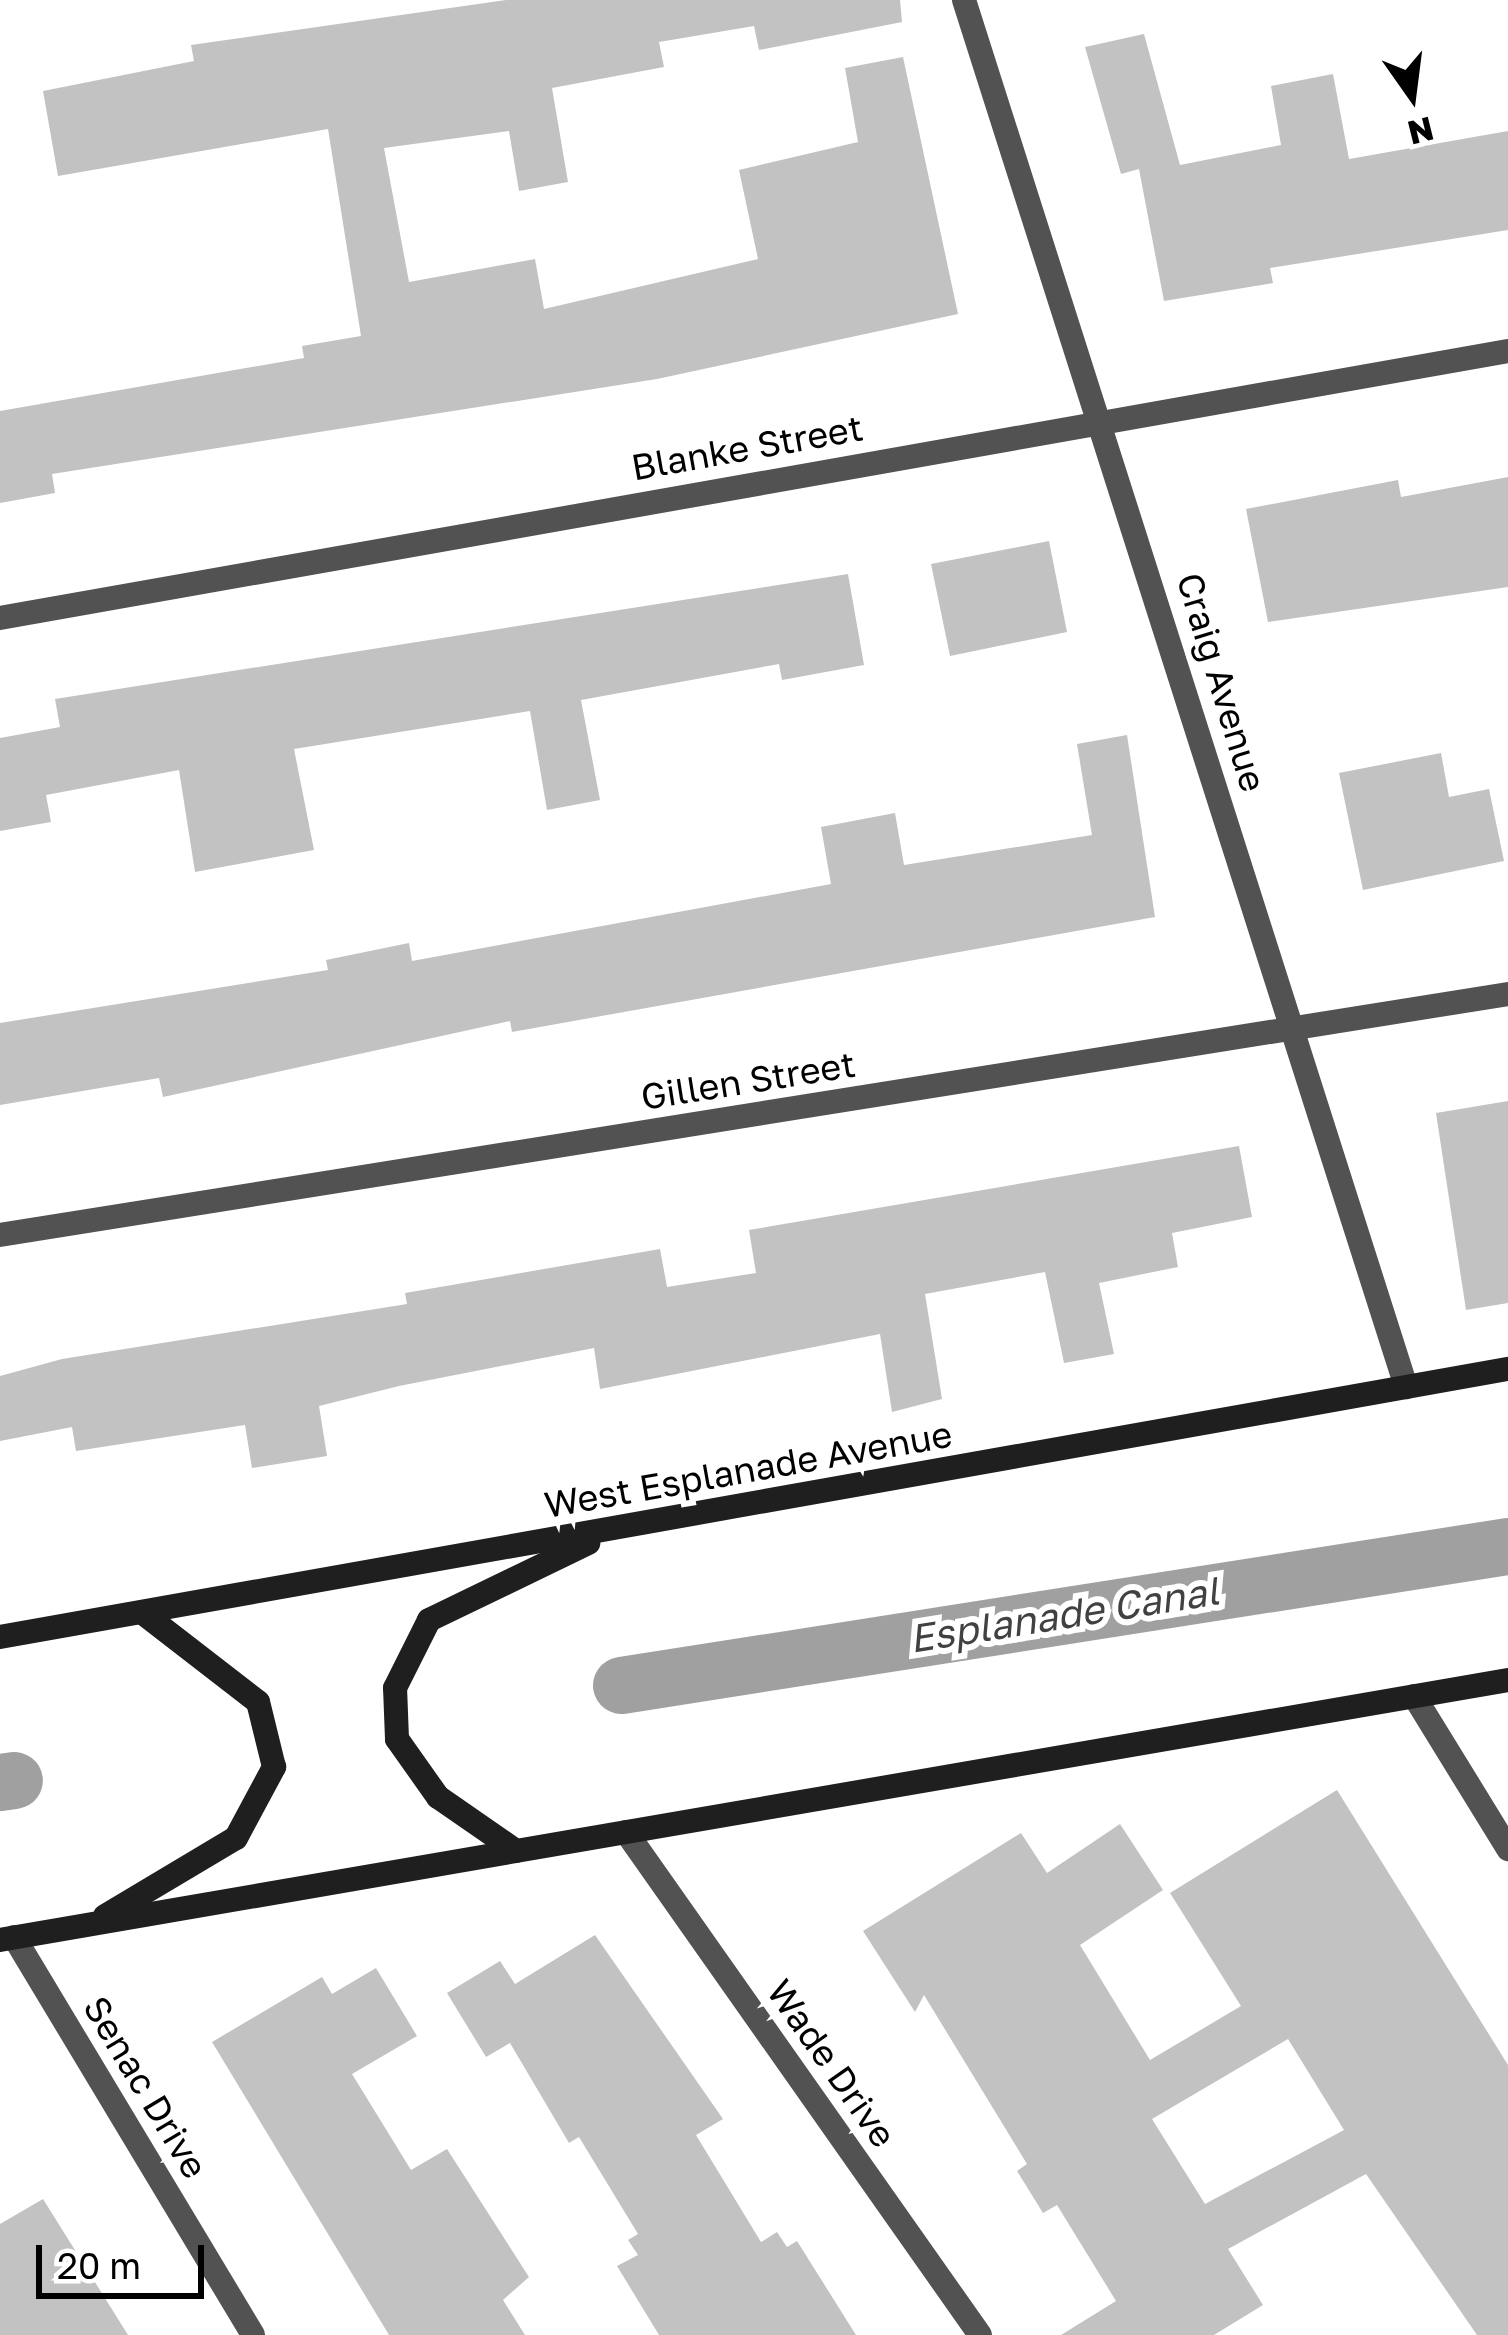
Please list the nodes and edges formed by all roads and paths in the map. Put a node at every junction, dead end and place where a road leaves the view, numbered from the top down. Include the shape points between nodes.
1 (964, 0) edge
2 (1508, 351) edge
3 (1102, 419) junction
4 (0, 618) edge
5 (1508, 994) edge
6 (1292, 1029) junction
7 (0, 1235) edge
8 (1508, 1369) edge
9 (1406, 1387) junction
10 (617, 1529) junction
11 (143, 1613) junction
12 (0, 1637) edge
13 (1508, 1679) edge
14 (1414, 1696) junction
15 (626, 1832) junction
16 (1508, 1849) edge
17 (516, 1851) junction
18 (93, 1923) junction
19 (7, 1938) edge
20 (253, 2335) edge
21 (980, 2335) edge

1 - 3 street, Craig Avenue
2 - 3 street, Blanke Street
3 - 4 street, Blanke Street
3 - 6 street, Craig Avenue
5 - 6 street, Gillen Street
6 - 7 street, Gillen Street
6 - 9 street, Craig Avenue
8 - 9 main road, West Esplanade Avenue
9 - 10 main road, West Esplanade Avenue
10 - 11 main road, West Esplanade Avenue
10 - 17 main road via 429,1620 394,1688 397,1739 438,1797
11 - 12 main road, West Esplanade Avenue
11 - 18 main road via 258,1702 274,1768 236,1838
13 - 14 main road
14 - 15 main road
14 - 16 street
15 - 17 main road
15 - 21 street, Wade Drive
17 - 18 main road
18 - 19 main road
19 - 20 street, Senac Drive

